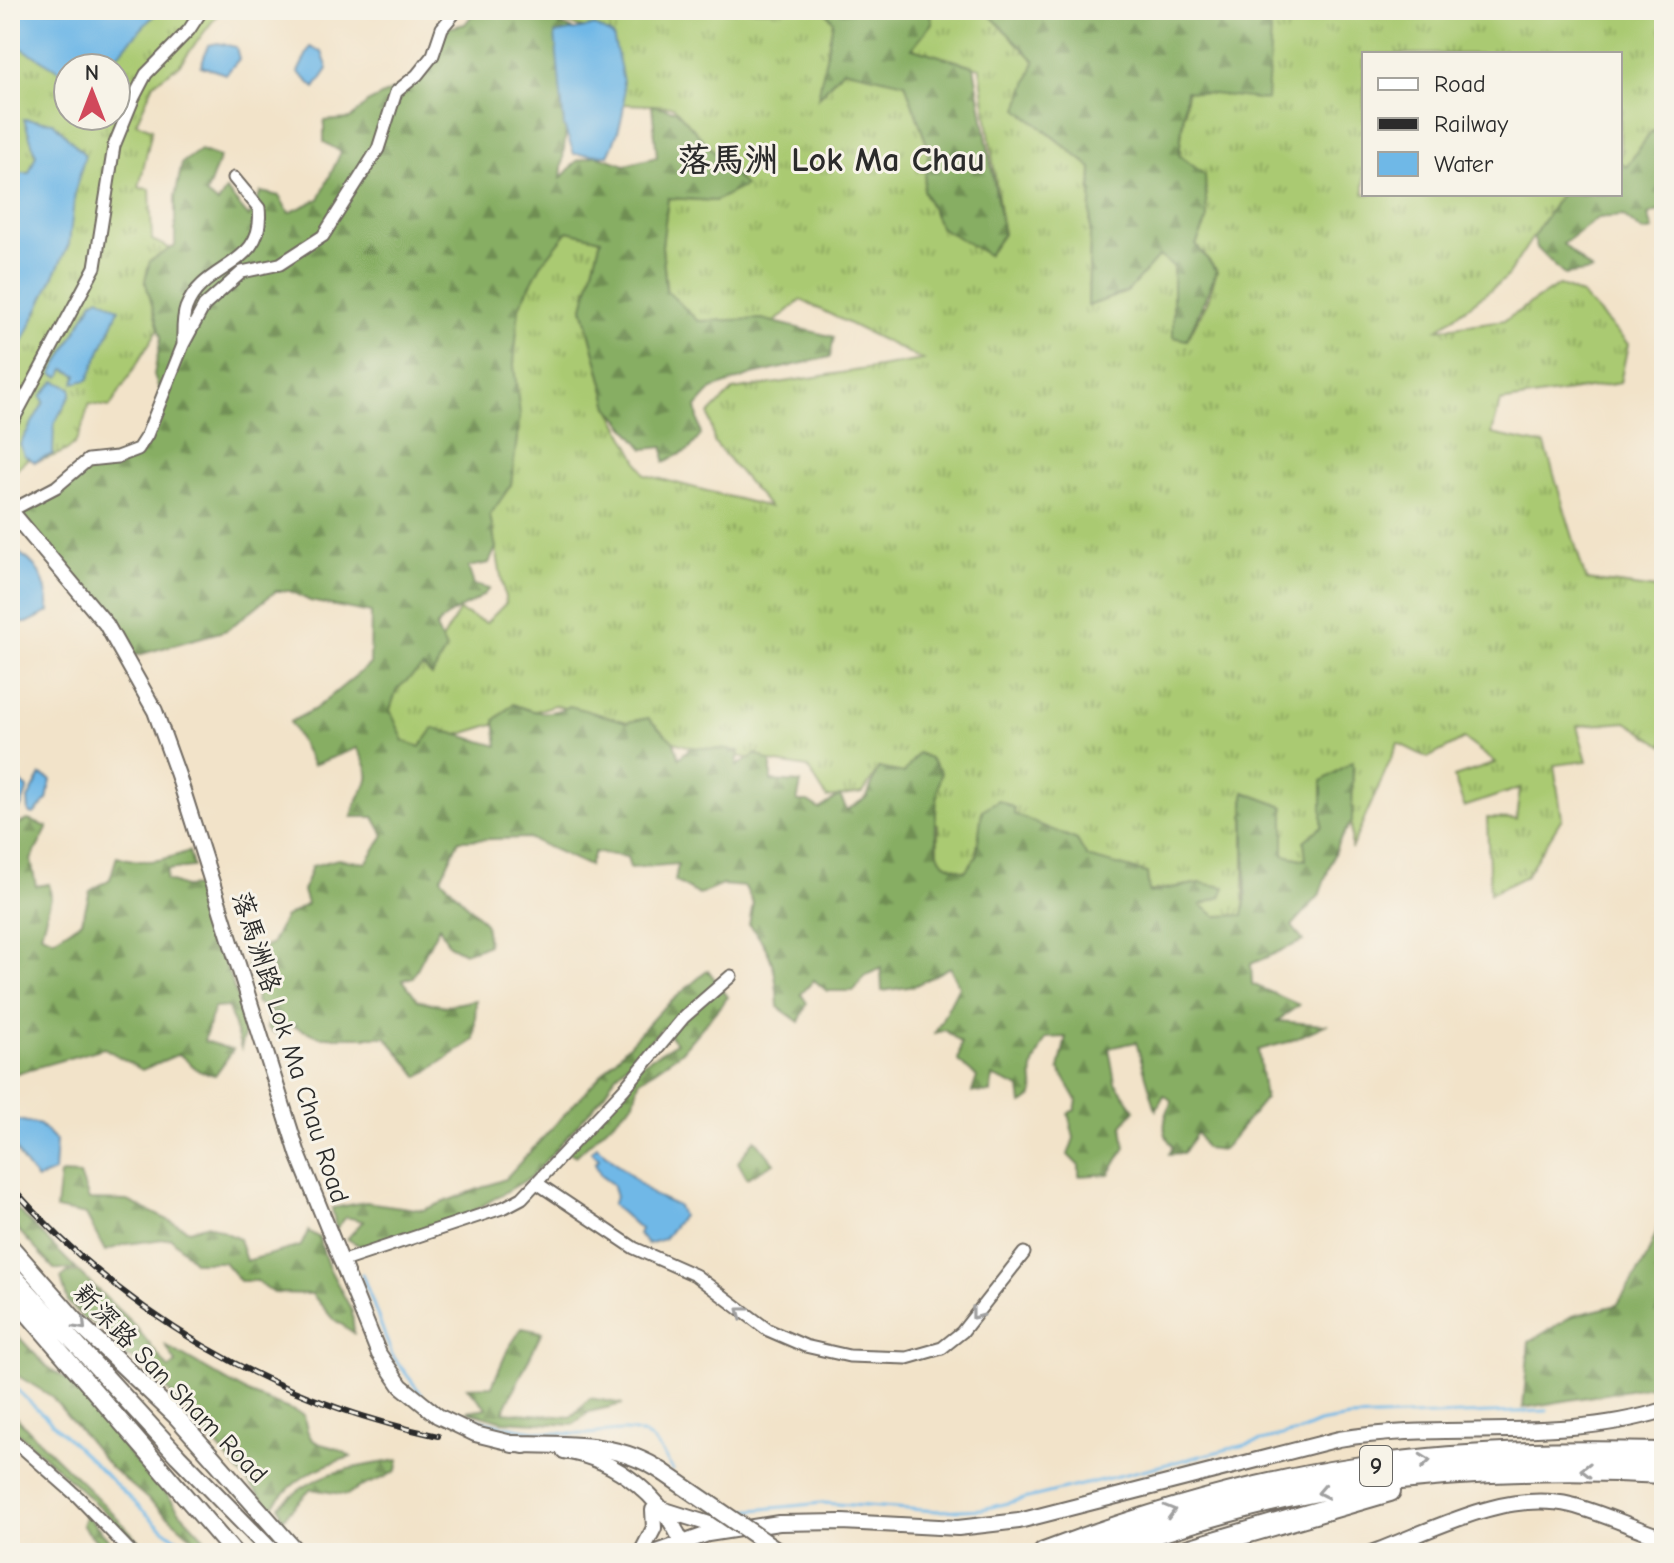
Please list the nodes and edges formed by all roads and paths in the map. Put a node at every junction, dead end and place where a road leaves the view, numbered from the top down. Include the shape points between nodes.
1 (202, 10) edge
2 (457, 10) edge
3 (234, 178) dead end
4 (183, 345) junction
5 (10, 426) edge
6 (11, 509) edge
7 (731, 976) dead end
8 (537, 1183) junction
9 (10, 1246) edge
10 (1024, 1253) dead end
11 (340, 1262) junction
12 (10, 1272) edge
13 (10, 1293) edge
14 (111, 1409) junction
15 (1664, 1410) edge
16 (10, 1437) edge
17 (512, 1444) junction
18 (1664, 1453) edge
19 (1664, 1473) edge
20 (1428, 1479) junction
21 (657, 1510) junction
22 (233, 1515) junction
23 (760, 1525) junction
24 (735, 1528) junction
25 (1664, 1538) edge
26 (1096, 1543) edge
27 (679, 1550) edge
28 (132, 1553) edge
29 (234, 1553) edge
30 (260, 1553) edge
31 (273, 1553) edge
32 (297, 1553) edge
33 (641, 1553) edge
34 (654, 1553) edge
35 (781, 1553) edge
36 (1031, 1553) edge
37 (1044, 1553) edge
38 (1177, 1553) edge
39 (1371, 1553) edge

1 - 5 street via 146,74 134,97 114,146 95,267
2 - 4 street via 442,28 433,55 396,92 378,149 323,236 295,257 242,272 222,286
3 - 4 street via 259,208 257,237 249,252 191,299 185,309
4 - 6 street via 138,449 88,460 56,487
6 - 11 street, 落馬洲路 Lok Ma Chau Road via 106,624 155,711 298,1154
7 - 8 street via 684,1017
10 -> 8 street via 962,1332 942,1348 907,1358 836,1354 768,1330 695,1275 634,1248
8 - 11 street via 505,1207
9 -> 32 main road, 新深路 San Sham Road via 75,1320 176,1416
11 - 17 street, 落馬洲路 Lok Ma Chau Road via 379,1354 401,1386 449,1422
12 - 22 main road, 新深路 San Sham Road
13 - 14 main road
14 - 29 main road
14 - 30 main road via 167,1455
15 - 23 street via 1593,1424 1353,1436 1019,1521 958,1528 831,1522
16 - 28 street
17 - 21 street, 落馬洲路 Lok Ma Chau Road via 588,1456 610,1465
17 - 35 main road, bridge via 622,1452 663,1472
26 -> 18 highway, 9 via 1226,1496 1358,1467 1506,1453
19 -> 20 highway, 9 via 1574,1469
20 -> 26 highway, 9 via 1360,1484
20 - 38 highway
21 - 24 street
21 - 27 street, 落馬洲路 Lok Ma Chau Road
21 - 33 street
22 - 30 main road
22 - 31 main road, 新深路 San Sham Road
23 - 24 street
23 - 27 street
24 - 27 street
25 - 39 street via 1572,1505 1528,1503 1474,1514
26 - 36 highway
26 - 37 highway, 9
27 - 34 street

